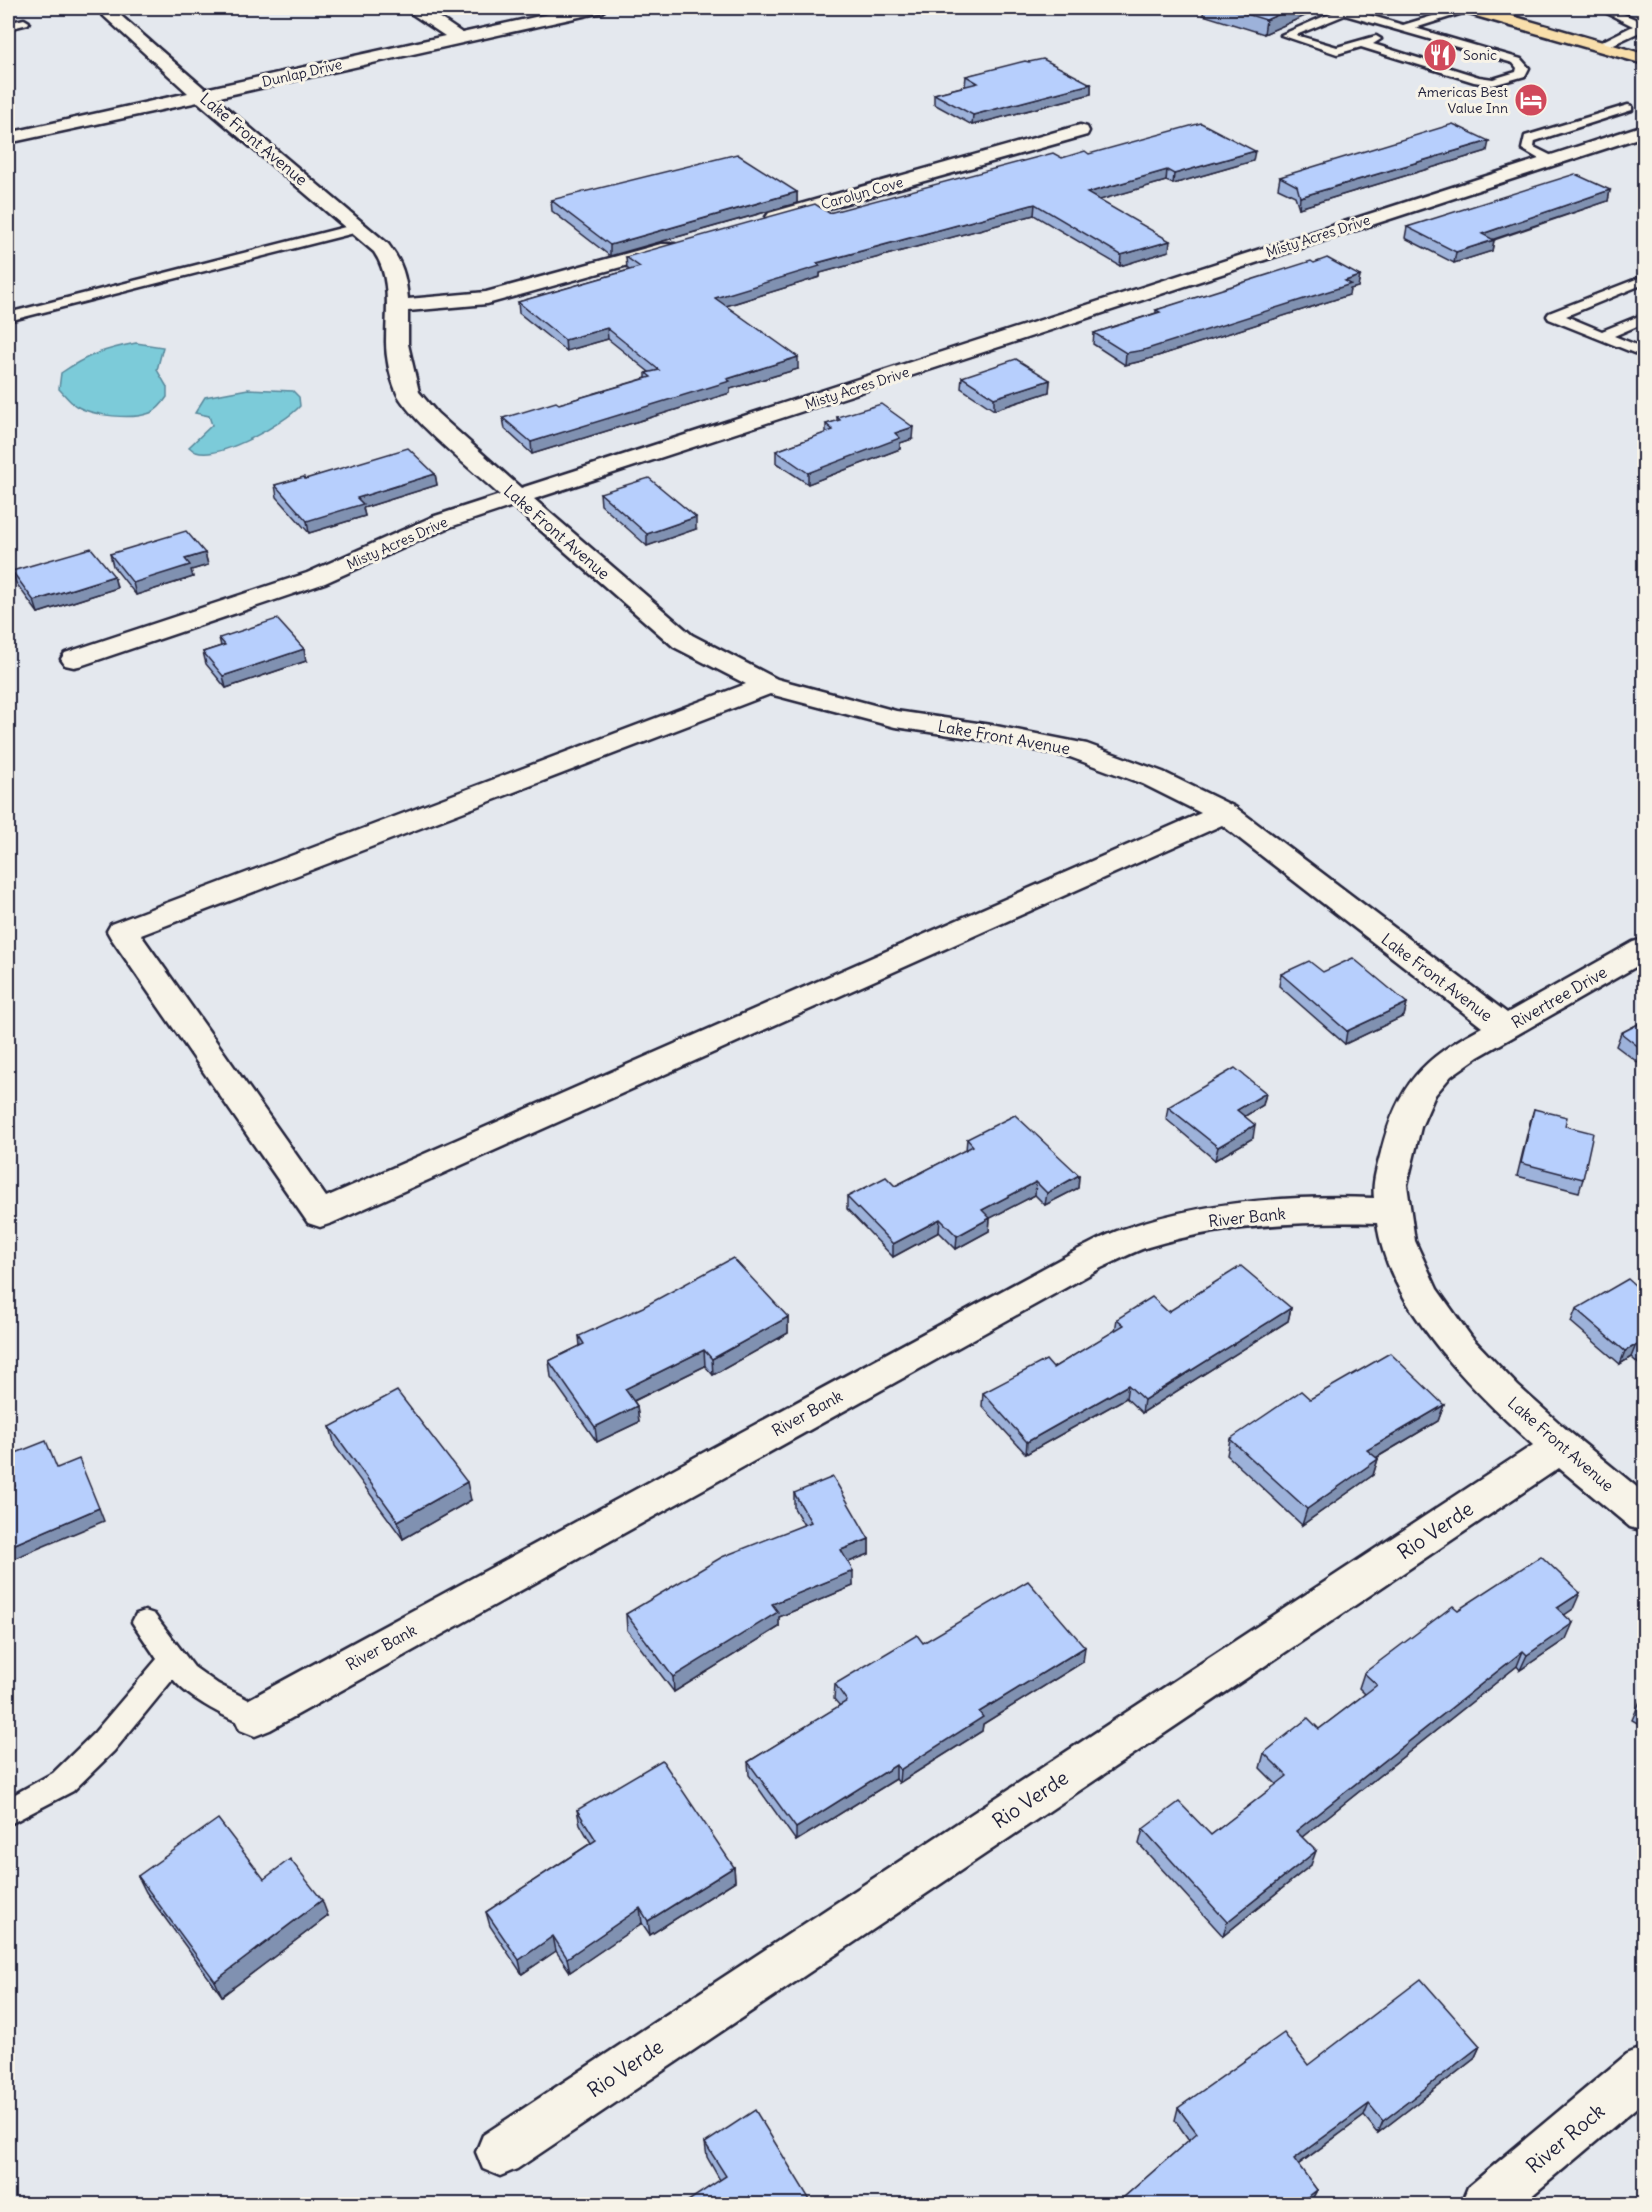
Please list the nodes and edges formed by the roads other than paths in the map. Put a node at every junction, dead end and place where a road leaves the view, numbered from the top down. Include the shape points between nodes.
1 (103, 8) edge
2 (415, 8) edge
3 (597, 8) edge
4 (1332, 8) edge
5 (1468, 8) edge
6 (1518, 8) edge
7 (1602, 8) edge
8 (1344, 11) junction
9 (1500, 17) junction
10 (24, 22) dead end
11 (8, 26) edge
12 (1643, 26) edge
13 (1406, 28) junction
14 (459, 38) junction
15 (1363, 44) junction
16 (1601, 46) junction
17 (1644, 59) edge
18 (201, 95) junction
19 (1628, 108) dead end
20 (1644, 130) edge
21 (1080, 131) dead end
22 (8, 138) edge
23 (1550, 160) junction
24 (762, 221) edge
25 (357, 228) junction
26 (683, 244) edge
27 (1644, 280) edge
28 (398, 306) junction
29 (8, 317) edge
30 (1644, 318) edge
31 (1602, 336) junction
32 (1644, 353) edge
33 (517, 497) junction
34 (74, 659) dead end
35 (768, 685) junction
36 (1225, 813) junction
37 (1644, 949) edge
38 (1505, 1029) junction
39 (1390, 1211) junction
40 (1560, 1447) junction
41 (1644, 1515) edge
42 (145, 1622) dead end
43 (173, 1659) junction
44 (255, 1717) joint
45 (8, 1812) edge
46 (1644, 2071) edge
47 (500, 2152) dead end
48 (1485, 2205) edge

1 - 18 street, Lake Front Avenue
2 - 14 street
3 - 14 street, Dunlap Drive
4 - 8 lane
5 - 9 main road
5 - 13 lane
6 - 9 lane
7 - 12 lane
8 - 13 lane
8 - 15 lane via 1286,35 1337,51
9 - 16 main road
10 - 11 lane
12 - 16 lane
13 - 15 lane
13 - 15 lane via 1517,61 1523,68 1521,74 1508,79 1478,80
14 - 18 street, Dunlap Drive
16 - 17 main road
18 - 22 street, Dunlap Drive
18 - 25 street, Lake Front Avenue
19 - 23 lane via 1529,139 1528,149
20 - 23 street, Misty Acres Drive
21 - 24 street, Carolyn Cove
23 - 33 street, Misty Acres Drive
25 - 28 street, Lake Front Avenue via 391,262
25 - 29 lane
26 - 28 street via 488,298
27 - 31 lane via 1554,316
28 - 33 street, Lake Front Avenue via 397,344 408,394 429,418
30 - 31 lane
31 - 32 lane
33 - 34 street, Misty Acres Drive via 441,522 316,578
33 - 35 street, Lake Front Avenue via 683,641
35 - 36 street, Lake Front Avenue via 895,719 1077,750 1153,778
35 - 36 street via 122,931 320,1214
36 - 38 street, Lake Front Avenue
37 - 38 street, Rivertree Drive
38 - 39 street, Lake Front Avenue via 1460,1054 1432,1076 1397,1142 1389,1179
39 - 40 street, Lake Front Avenue via 1412,1280 1435,1317 1466,1359
39 - 44 street, River Bank via 1333,1209 1253,1214 1142,1235 1089,1259
40 - 41 street, Lake Front Avenue
40 - 47 street, Rio Verde
42 - 43 lane
43 - 44 lane via 185,1675 209,1692
43 - 45 lane via 104,1742 63,1782
46 - 48 street, River Rock

